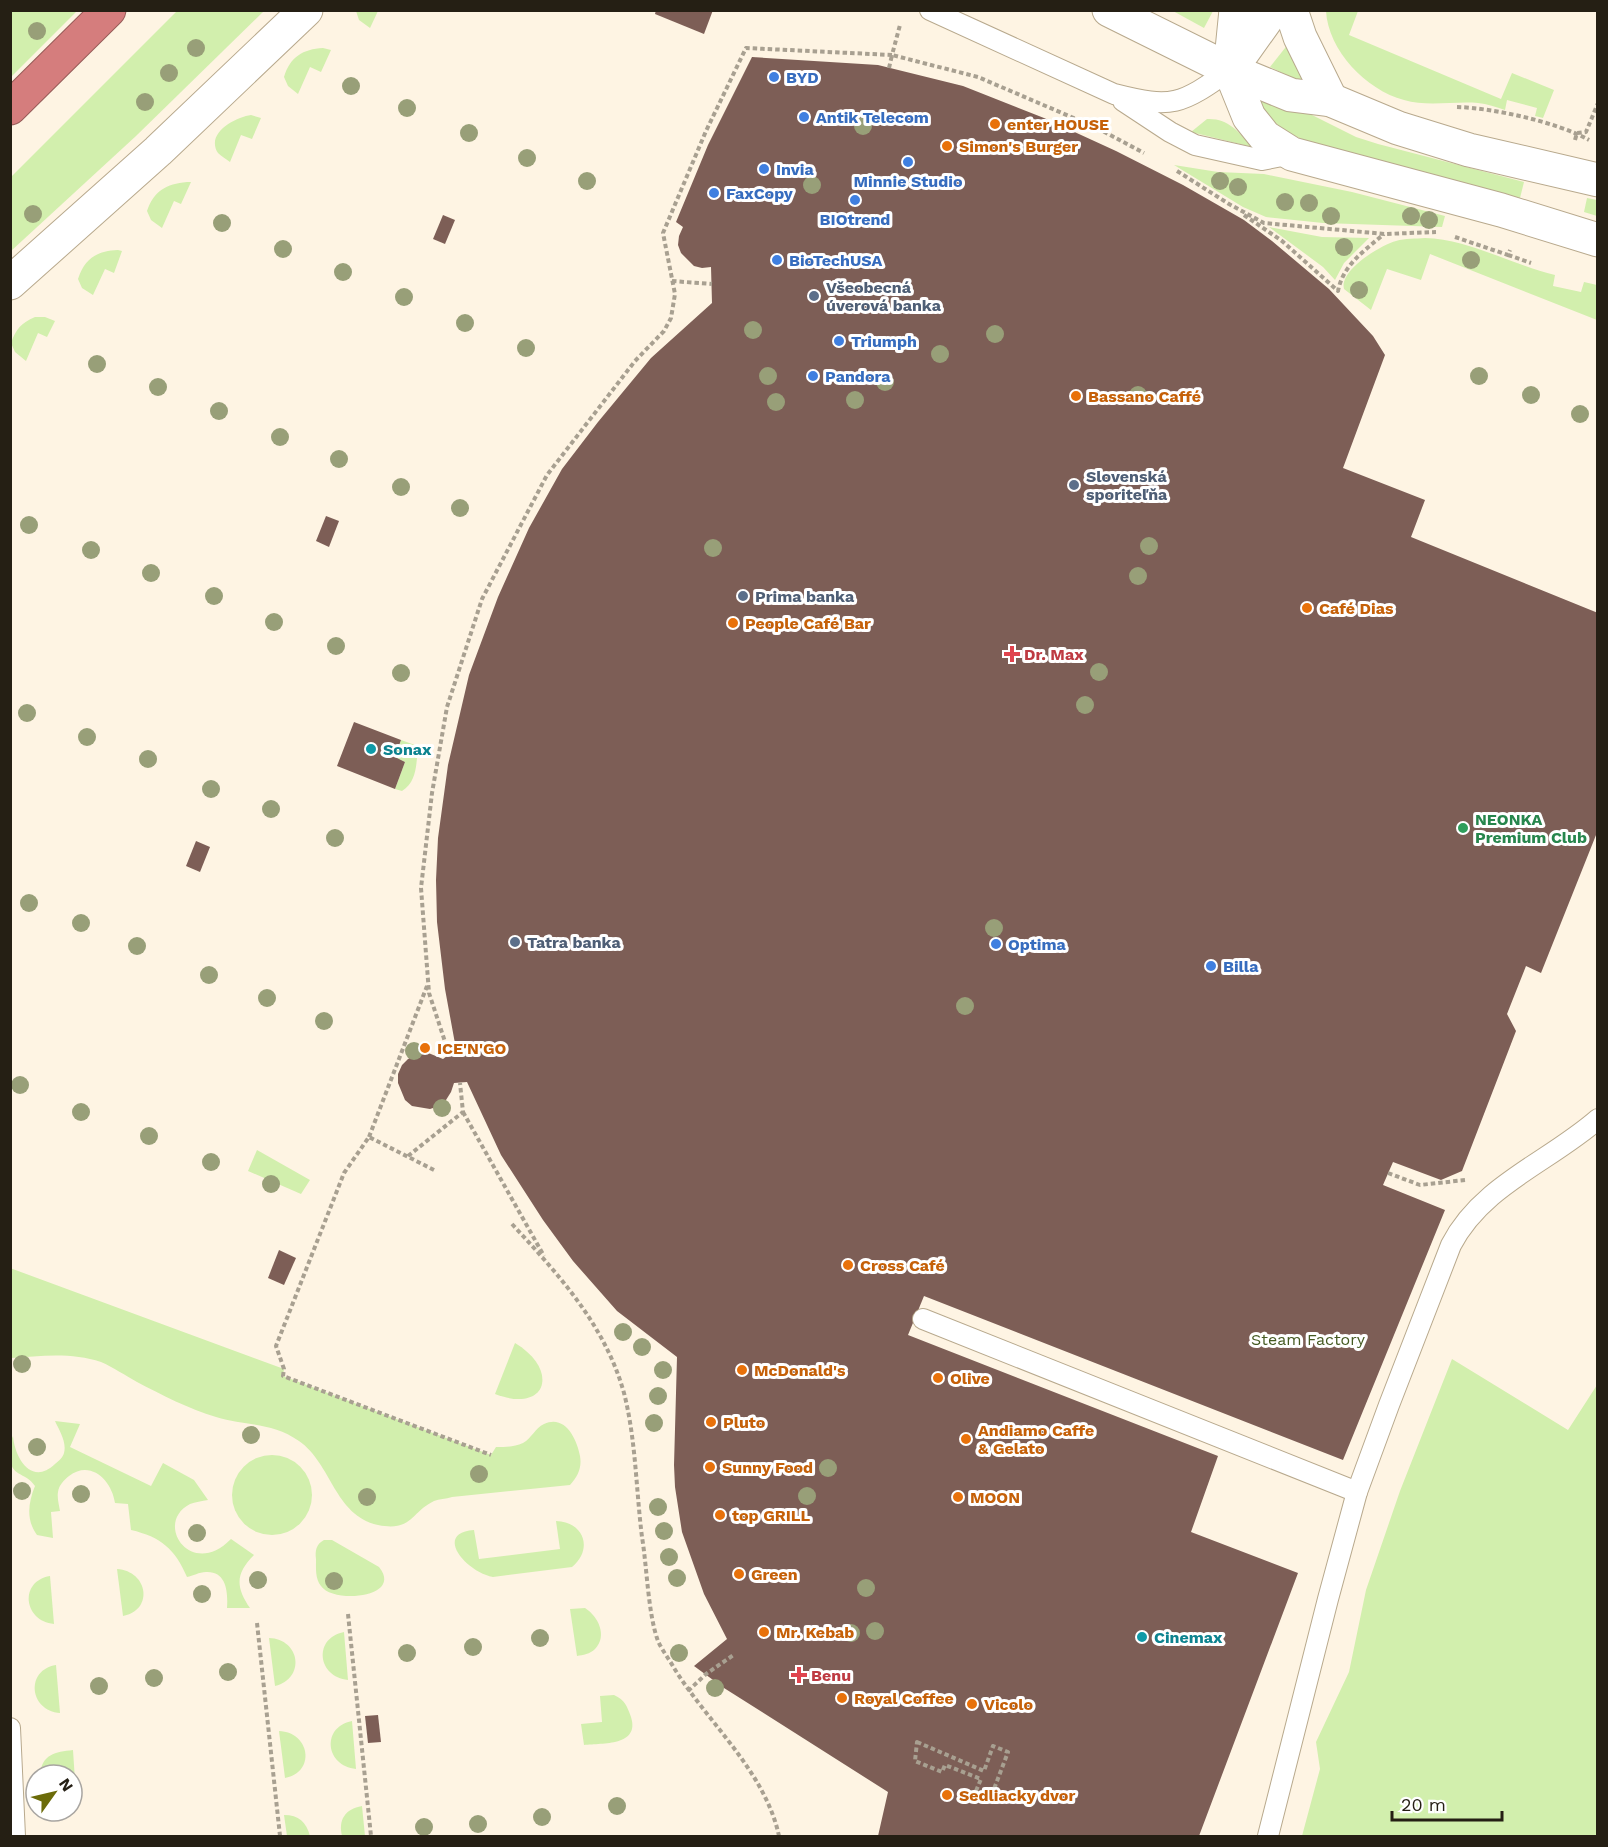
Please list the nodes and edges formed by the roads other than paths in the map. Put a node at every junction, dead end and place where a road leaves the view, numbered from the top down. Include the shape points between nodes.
1 (109, 10) edge
2 (306, 10) edge
3 (930, 10) edge
4 (1109, 10) edge
5 (1236, 10) edge
6 (1273, 10) edge
7 (1291, 10) edge
8 (1230, 70) junction
9 (1114, 94) junction
10 (1330, 100) junction
11 (10, 108) edge
12 (1292, 154) junction
13 (1598, 180) edge
14 (1598, 240) edge
15 (10, 283) edge
16 (1598, 1119) edge
17 (923, 1319) dead end
18 (1358, 1492) junction
19 (10, 1728) edge
20 (15, 1836) edge
21 (1269, 1836) edge

1 - 11 highway
2 - 15 street via 158,151
3 - 9 lane
4 - 8 street
5 - 8 street
6 - 8 street
7 - 10 street
8 - 9 lane via 1190,96 1168,104
8 - 10 street via 1291,95
8 - 12 street via 1248,117 1265,137
9 - 12 lane via 1195,145 1262,160
10 - 13 street via 1398,128 1469,150
12 - 14 street
16 - 18 lane via 1513,1177 1461,1226
17 - 18 lane
18 - 21 lane
19 - 20 lane

